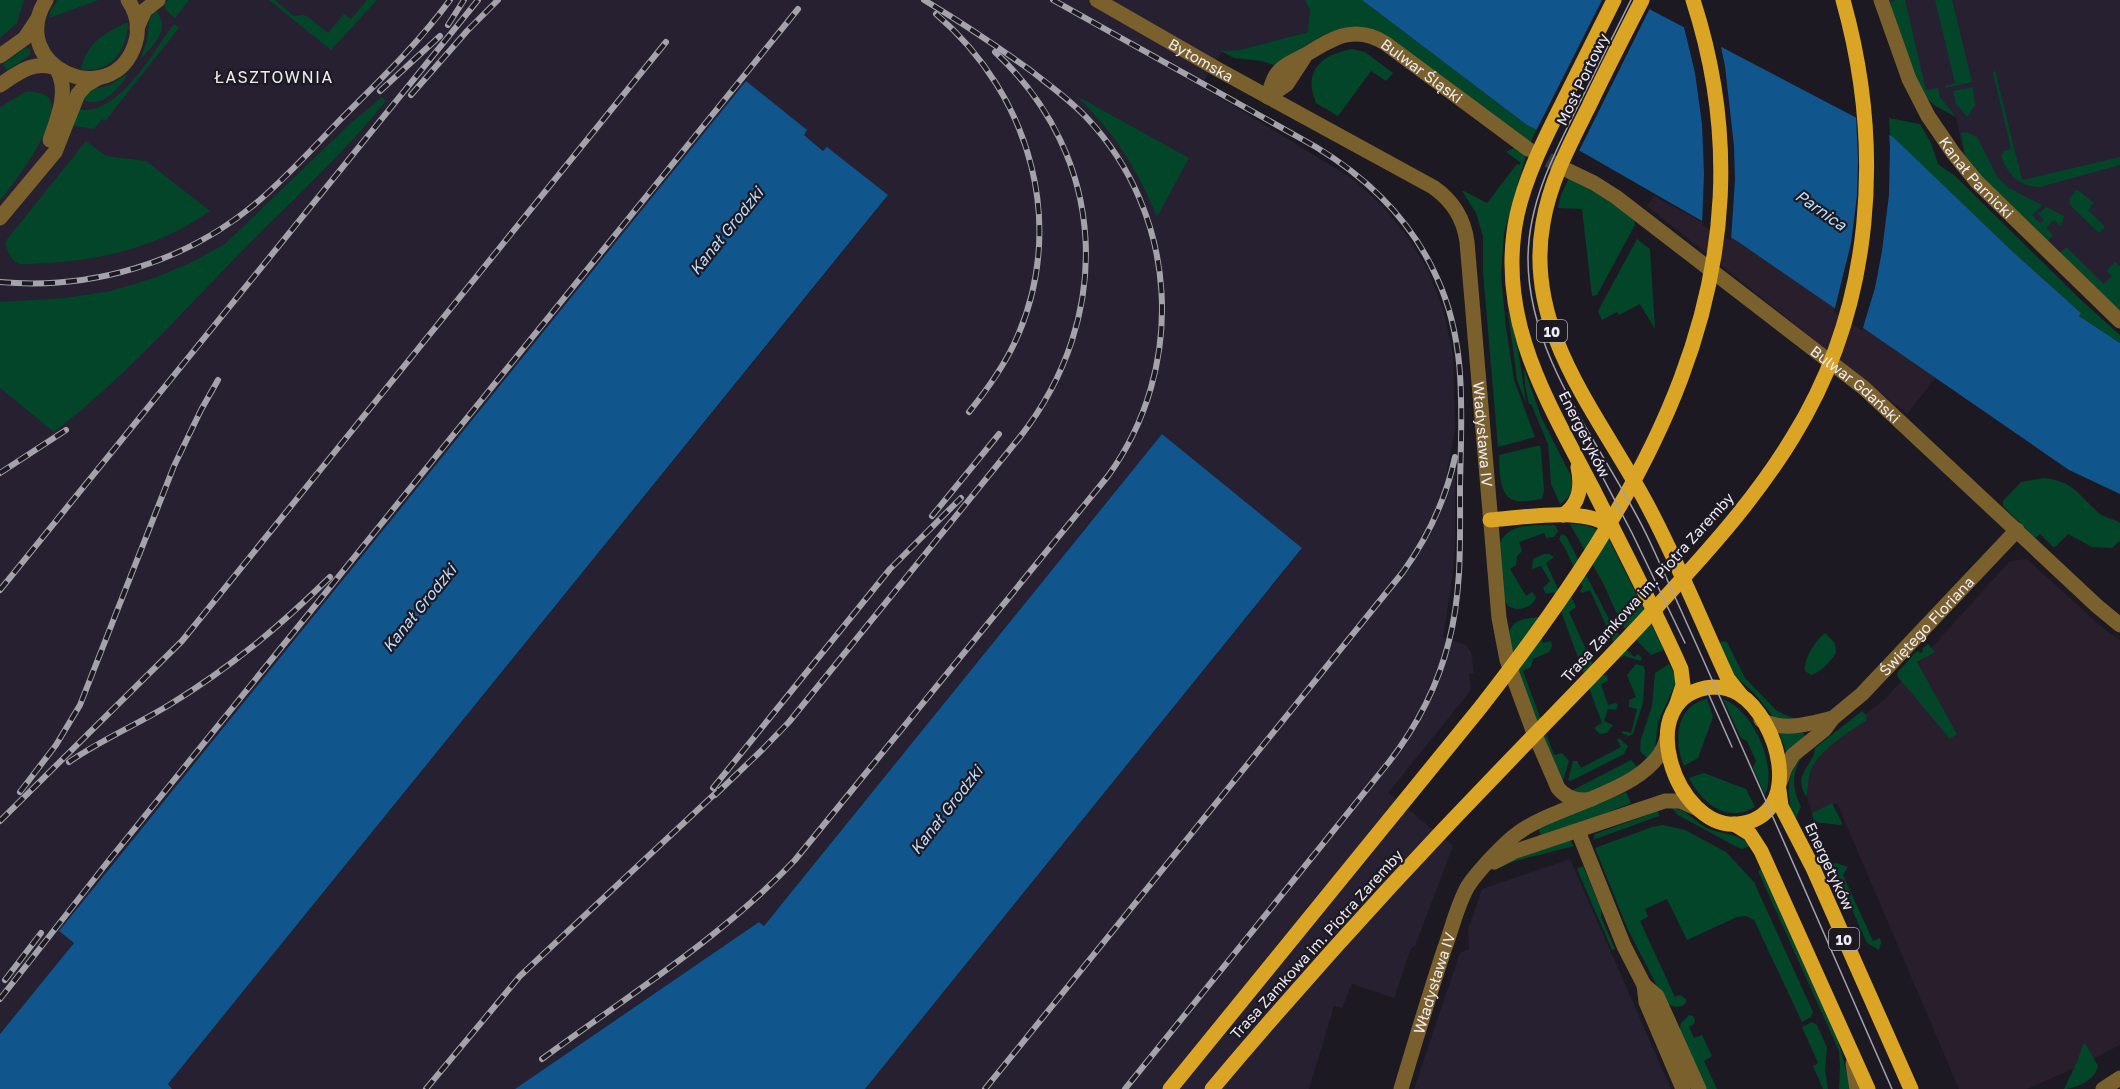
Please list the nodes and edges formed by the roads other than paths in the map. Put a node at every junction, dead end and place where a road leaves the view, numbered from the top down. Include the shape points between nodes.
1 (46, 0) edge
2 (128, 0) edge
3 (158, 0) edge
4 (1097, 0) edge
5 (1614, 0) edge
6 (1642, 0) edge
7 (1693, 0) edge
8 (1843, 0) edge
9 (1881, 0) edge
10 (39, 15) junction
11 (137, 28) junction
12 (0, 56) edge
13 (56, 68) junction
14 (98, 78) junction
15 (0, 85) edge
16 (1268, 97) junction
17 (1306, 117) joint
18 (1528, 149) tunnel mouth
19 (1534, 165) joint
20 (1562, 173) junction
21 (29, 182) junction
22 (0, 218) edge
23 (2120, 321) edge
24 (1571, 447) junction
25 (1563, 515) junction
26 (1490, 520) junction
27 (1613, 529) junction
28 (2017, 530) junction
29 (2120, 625) edge
30 (1740, 694) junction
31 (1676, 706) junction
32 (1833, 718) junction
33 (1761, 720) junction
34 (1667, 738) junction
35 (1780, 785) junction
36 (1592, 799) junction
37 (1701, 811) junction
38 (1734, 824) junction
39 (1578, 831) junction
40 (1476, 876) junction
41 (1644, 986) junction
42 (1847, 1043) junction
43 (2120, 1078) edge
44 (1170, 1089) edge
45 (1212, 1089) edge
46 (1401, 1089) edge
47 (1683, 1089) edge
48 (1699, 1089) edge
49 (1857, 1089) edge
50 (1868, 1089) edge
51 (1911, 1089) edge
52 (2103, 1089) edge

1 - 10 street
2 - 11 street
3 - 11 street via 145,10
4 - 16 street, Bytomska
5 - 19 main road, Most Portowy / 10
6 - 20 main road, Most Portowy / 10
7 - 44 main road, Trasa Zamkowa im. Piotra Zaremby via 1716,105 1719,213 1710,280 1693,348 1658,435 1602,536 1517,660
8 - 45 main road, Trasa Zamkowa im. Piotra Zaremby via 1856,50 1866,124 1863,234 1839,341 1795,434 1753,497 1648,618 1359,920
9 - 23 street, Kanał Parnicki via 1909,79 1954,154 1977,182
10 - 12 street via 27,36
10 - 13 street via 39,44
11 - 14 street via 134,47 126,60 116,70
13 - 14 street via 74,77
13 - 15 street via 26,68
13 - 21 street via 62,84 60,106 51,137
14 - 21 street via 76,96 55,152
16 - 17 street, Bytomska
16 - 18 street, Bulwar Śląski via 1278,72 1326,42 1356,34 1373,37
17 - 26 street, Władysława IV via 1437,189 1460,218 1467,242
19 - 24 main road, Energetyków / 10 via 1515,229 1514,298 1530,362
20 - 28 street, Bulwar Gdański via 1585,178 1612,193 1854,380
20 - 30 main road, Energetyków / 10 via 1550,192 1540,262 1543,298 1553,334 1572,375 1651,510 1728,679
21 - 22 street
24 - 25 main road via 1580,487 1574,505
24 - 27 main road, Energetyków / 10
25 - 26 main road
25 - 27 main road via 1593,518
26 - 36 street, Władysława IV via 1507,660 1558,788 1573,799
27 - 31 main road, Energetyków / 10 via 1681,669 1683,685
28 - 29 street, Bulwar Gdański
28 - 32 street, Świętego Floriana via 1862,694
30 - 31 main road via 1722,687 1704,688 1690,693
30 - 33 main road
31 - 34 main road via 1668,722
32 - 33 street, Świętego Floriana via 1788,727
32 - 35 street, Świętego Floriana via 1793,755
33 - 35 main road via 1777,756
34 - 36 street via 1660,756 1648,770
34 - 37 main road via 1677,777
35 - 38 main road via 1774,802 1763,813
35 - 51 main road, Energetyków / 10 via 1781,806 1813,868
36 - 40 street via 1520,831
37 - 38 main road via 1716,821
37 - 39 street via 1684,802 1668,800
38 - 42 main road, 10 via 1750,834 1761,851
39 - 40 street via 1513,852
39 - 41 street
40 - 46 street, Władysława IV via 1457,913
41 - 47 street via 1646,1002
41 - 48 street via 1657,996
42 - 49 street
42 - 50 main road, 10
43 - 52 street

